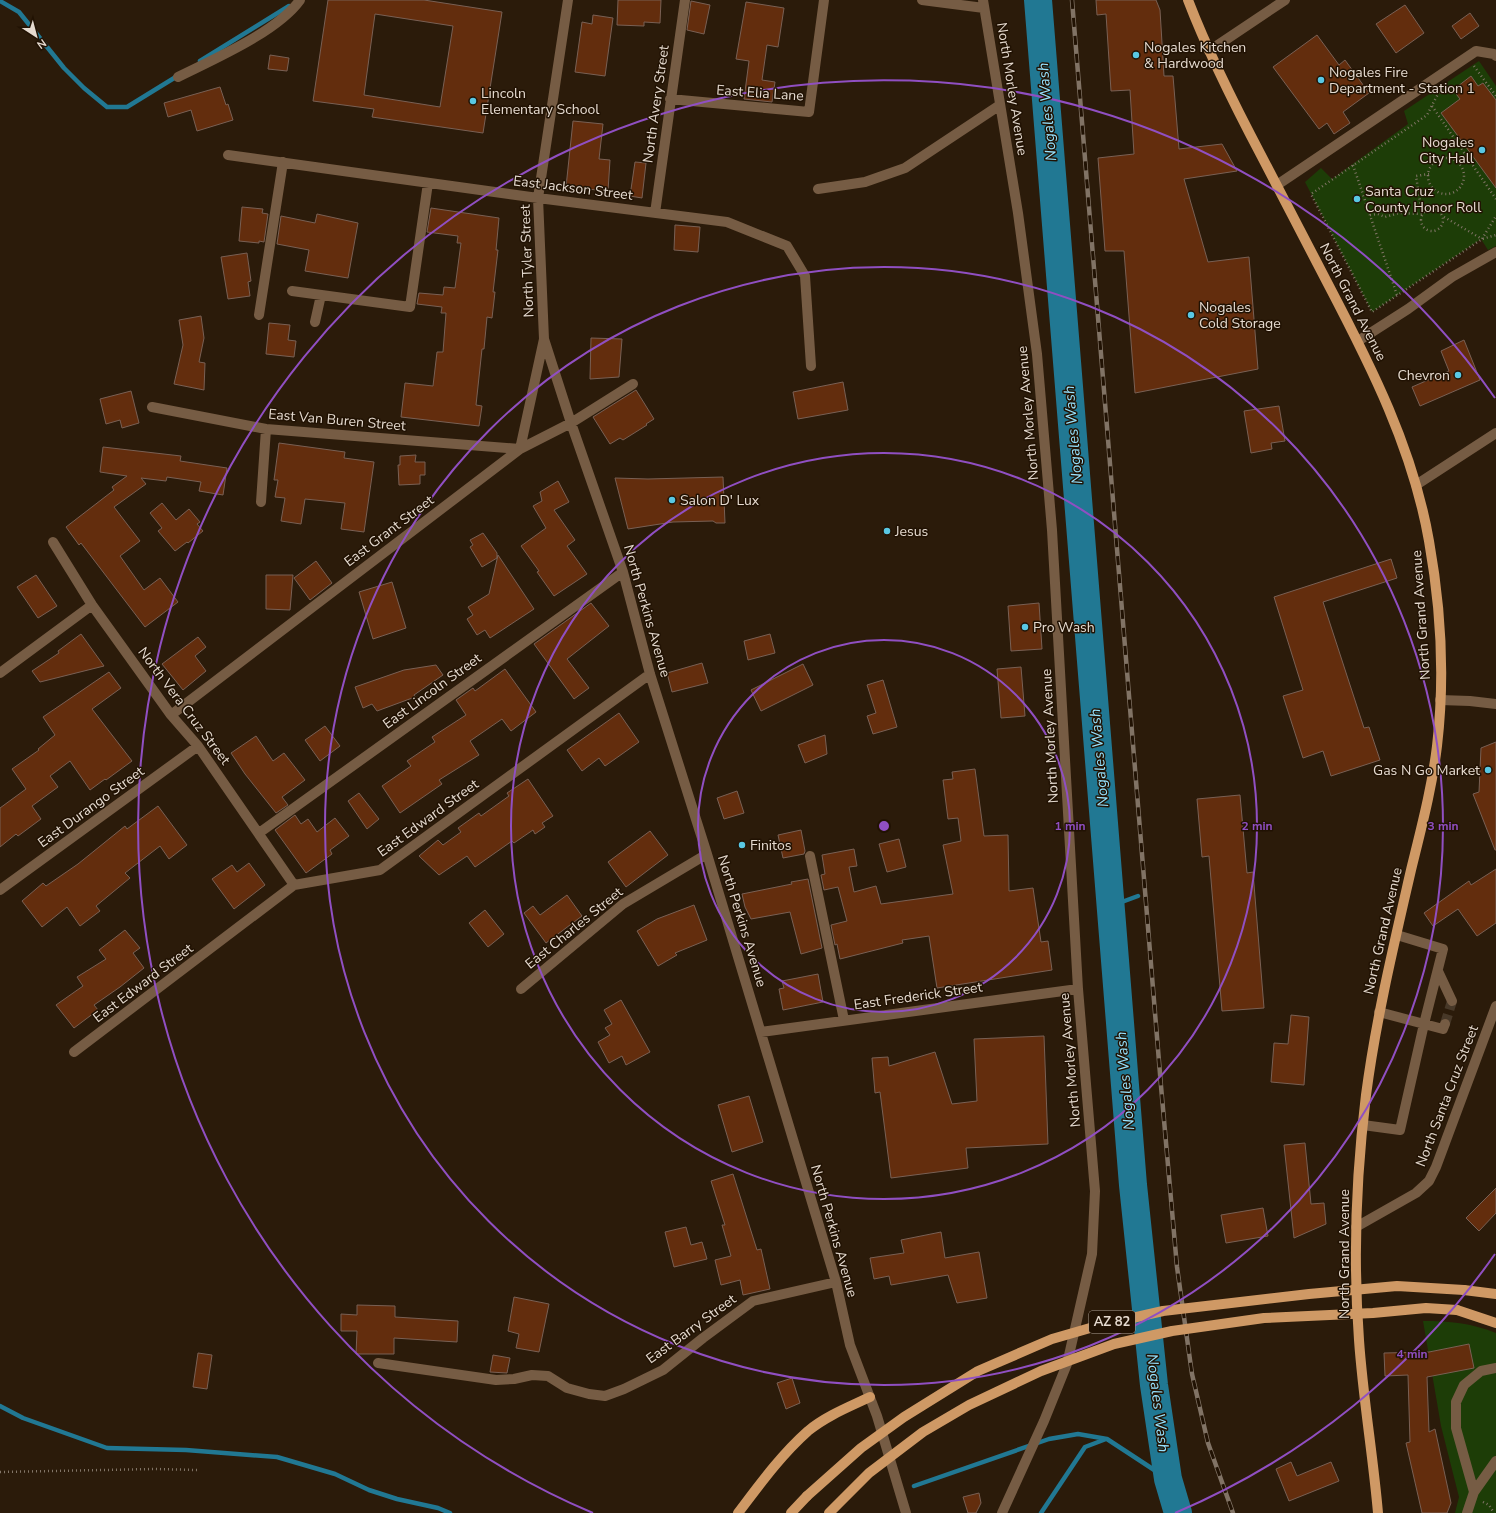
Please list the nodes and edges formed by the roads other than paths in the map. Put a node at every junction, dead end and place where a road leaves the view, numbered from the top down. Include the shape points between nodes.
1 (300, 0) edge
2 (568, 0) edge
3 (685, 0) edge
4 (824, 0) edge
5 (922, 0) edge
6 (1188, 0) edge
7 (1285, 0) edge
8 (984, 4) edge
9 (1209, 51) junction
10 (1496, 56) edge
11 (178, 77) dead end
12 (670, 99) junction
13 (1000, 106) junction
14 (228, 155) dead end
15 (282, 162) junction
16 (428, 183) junction
17 (1277, 186) junction
18 (818, 189) dead end
19 (538, 198) junction
20 (655, 212) junction
21 (1496, 252) edge
22 (292, 291) dead end
23 (320, 295) junction
24 (260, 315) dead end
25 (315, 322) dead end
26 (544, 339) junction
27 (1358, 341) junction
28 (811, 366) dead end
29 (633, 384) dead end
30 (152, 407) dead end
31 (571, 423) junction
32 (266, 429) junction
33 (1496, 433) edge
34 (520, 449) junction
35 (1416, 485) junction
36 (261, 502) dead end
37 (53, 542) dead end
38 (623, 572) junction
39 (92, 605) junction
40 (0, 673) edge
41 (650, 674) junction
42 (1440, 700) junction
43 (1496, 704) edge
44 (171, 714) junction
45 (198, 746) junction
46 (258, 833) junction
47 (708, 854) junction
48 (810, 856) dead end
49 (294, 885) junction
50 (0, 890) edge
51 (1397, 935) junction
52 (1438, 972) junction
53 (521, 989) dead end
54 (1078, 989) junction
55 (1452, 1001) tunnel mouth
56 (1496, 1006) edge
57 (1379, 1012) junction
58 (844, 1020) junction
59 (1424, 1024) junction
60 (1445, 1024) dead end
61 (761, 1032) junction
62 (74, 1052) dead end
63 (1363, 1125) junction
64 (1356, 1227) junction
65 (836, 1282) junction
66 (1496, 1294) edge
67 (1496, 1323) edge
68 (378, 1363) dead end
69 (1496, 1368) edge
70 (870, 1397) junction
71 (1496, 1461) edge
72 (1477, 1496) junction
73 (738, 1513) edge
74 (791, 1513) edge
75 (829, 1513) edge
76 (906, 1513) edge
77 (1002, 1513) edge
78 (1378, 1513) edge
79 (1467, 1513) edge

1 - 11 street via 258,36
2 - 19 street, North Tyler Street
3 - 12 street, North Avery Street
4 - 12 street, East Elia Lane via 809,112
5 - 8 street
6 - 9 main road, North Grand Avenue
7 - 9 street
8 - 13 street, North Morley Avenue
9 - 17 main road, North Grand Avenue
10 - 17 street via 1476,51 1471,61
12 - 20 street, North Avery Street
13 - 18 street via 905,168 865,182
13 - 54 street, North Morley Avenue via 1018,213 1038,362 1052,530
14 - 15 street, East Jackson Street
15 - 16 street, East Jackson Street
15 - 24 street
16 - 19 street, East Jackson Street
16 - 23 street via 410,307
17 - 27 main road, North Grand Avenue
19 - 20 street, East Jackson Street
19 - 26 street, North Tyler Street
20 - 28 street, East Jackson Street via 727,222 787,246 805,276
21 - 27 street via 1452,277
22 - 23 street
23 - 25 street
26 - 31 street, North Perkins Avenue
26 - 34 street, North Tyler Street
27 - 35 main road, North Grand Avenue via 1381,388
29 - 31 street, East Grant Street
30 - 32 street, East Van Buren Street
31 - 34 street, East Grant Street
31 - 38 street, North Perkins Avenue
32 - 34 street, East Van Buren Street
32 - 36 street
33 - 35 street
34 - 44 street, East Grant Street
35 - 42 main road, North Grand Avenue via 1429,538 1436,590 1441,652
37 - 39 street, North Vera Cruz Street
38 - 41 street, North Perkins Avenue
38 - 46 street, East Lincoln Street
39 - 40 street
39 - 44 street, North Vera Cruz Street
41 - 47 street, North Perkins Avenue
41 - 49 street, East Edward Street via 380,870
42 - 43 street
42 - 51 main road, North Grand Avenue via 1430,790
44 - 45 street, North Vera Cruz Street
45 - 46 street, North Vera Cruz Street
45 - 50 street, East Durango Street
46 - 49 street, North Vera Cruz Street
47 - 53 street, East Charles Street via 623,904
47 - 61 street, North Perkins Avenue
48 - 58 street
49 - 62 street, East Edward Street
51 - 52 street via 1443,949
51 - 57 main road, North Grand Avenue
52 - 55 street
52 - 59 street
54 - 58 street, East Frederick Street
54 - 77 street, North Morley Avenue via 1095,1191 1092,1254 1066,1364 1044,1421
56 - 64 street, North Santa Cruz Street via 1429,1181 1416,1193
57 - 59 street
57 - 63 main road, North Grand Avenue
58 - 61 street, East Frederick Street
59 - 60 street via 1443,1029
59 - 63 street via 1400,1130
61 - 65 street, North Perkins Avenue
63 - 64 main road, North Grand Avenue
64 - 78 main road, North Grand Avenue via 1358,1338
65 - 68 street, East Barry Street via 753,1301 663,1370 605,1396 567,1388 548,1376 532,1375 496,1380
65 - 70 street, North Perkins Avenue via 850,1345
66 - 74 main road, AZ 82, bridge via 1397,1286 1164,1311 1097,1326 1052,1340 978,1371 904,1417 861,1448
67 - 75 main road, AZ 82, bridge via 1457,1310 1426,1308 1264,1318 1172,1331 1114,1344 1041,1370 969,1405 929,1428 869,1473
69 - 72 street via 1481,1371 1464,1385 1456,1402 1456,1428
70 - 73 main road via 836,1413 809,1431 776,1463
70 - 76 street, North Perkins Avenue
71 - 72 street
72 - 79 street

